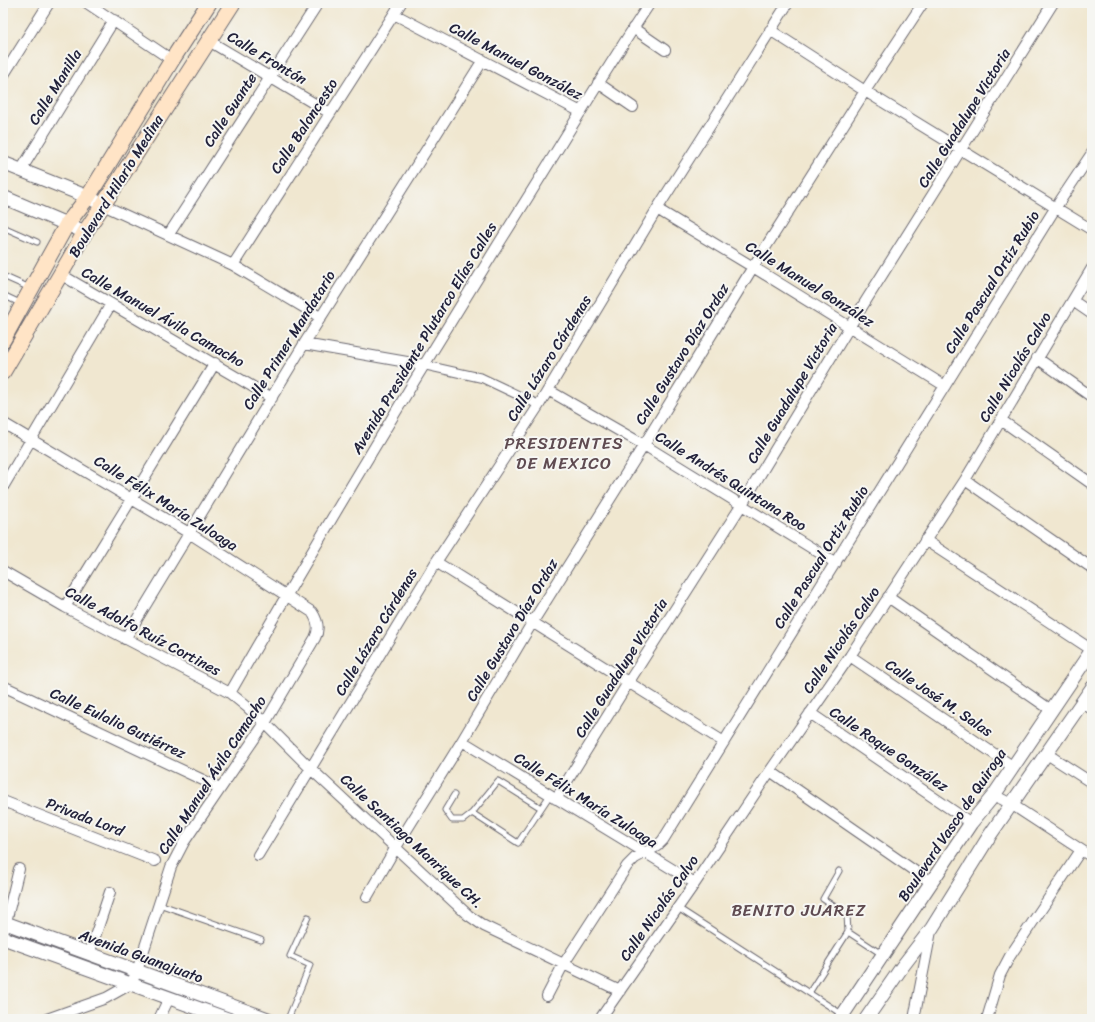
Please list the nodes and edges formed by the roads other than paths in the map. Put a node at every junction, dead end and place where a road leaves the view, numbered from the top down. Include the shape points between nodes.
1 (49, 3) edge
2 (87, 3) edge
3 (209, 3) edge
4 (233, 3) edge
5 (318, 3) edge
6 (401, 3) edge
7 (650, 3) edge
8 (788, 3) edge
9 (923, 3) edge
10 (1054, 3) edge
11 (394, 14) junction
12 (114, 20) junction
13 (633, 28) junction
14 (770, 30) junction
15 (209, 41) junction
16 (665, 50) dead end
17 (172, 60) junction
18 (483, 60) junction
19 (3, 76) edge
20 (270, 76) junction
21 (598, 83) junction
22 (865, 91) junction
23 (633, 106) dead end
24 (581, 112) junction
25 (330, 113) junction
26 (962, 150) junction
27 (1092, 153) edge
28 (3, 162) edge
29 (21, 170) junction
30 (3, 197) edge
31 (88, 197) junction
32 (103, 205) junction
33 (1056, 207) junction
34 (657, 209) junction
35 (67, 224) junction
36 (3, 227) edge
37 (1092, 230) edge
38 (84, 232) junction
39 (169, 234) junction
40 (37, 242) dead end
41 (233, 265) junction
42 (754, 267) junction
43 (1092, 268) edge
44 (60, 274) junction
45 (3, 276) edge
46 (32, 289) junction
47 (3, 295) edge
48 (1073, 301) junction
49 (112, 304) junction
50 (23, 305) junction
51 (1092, 314) edge
52 (320, 317) junction
53 (850, 326) junction
54 (3, 340) edge
55 (304, 344) junction
56 (1037, 358) junction
57 (214, 363) junction
58 (424, 365) junction
59 (3, 372) edge
60 (945, 386) junction
61 (548, 390) junction
62 (1092, 397) edge
63 (272, 398) junction
64 (539, 405) junction
65 (1001, 420) junction
66 (3, 423) edge
67 (32, 439) junction
68 (644, 445) junction
69 (965, 480) junction
70 (1092, 484) edge
71 (3, 487) edge
72 (132, 499) junction
73 (741, 506) junction
74 (189, 533) junction
75 (926, 540) junction
76 (436, 562) junction
77 (836, 562) junction
78 (1092, 568) edge
79 (3, 571) edge
80 (286, 596) junction
81 (888, 597) junction
82 (65, 607) junction
83 (312, 612) joint
84 (532, 623) junction
85 (125, 638) junction
86 (1092, 650) edge
87 (850, 656) junction
88 (628, 683) junction
89 (3, 686) edge
90 (1092, 688) edge
91 (230, 694) junction
92 (1087, 706) edge
93 (1051, 710) junction
94 (810, 713) junction
95 (265, 722) junction
96 (462, 741) junction
97 (724, 742) junction
98 (1047, 754) junction
99 (1012, 766) junction
100 (311, 769) junction
101 (770, 771) junction
102 (1092, 783) edge
103 (220, 788) junction
104 (454, 795) dead end
105 (994, 795) junction
106 (553, 797) junction
107 (3, 801) edge
108 (1011, 804) junction
109 (541, 808) junction
110 (472, 813) junction
111 (971, 824) junction
112 (396, 847) junction
113 (1081, 850) junction
114 (644, 853) junction
115 (258, 855) dead end
116 (1092, 857) edge
117 (156, 861) dead end
118 (19, 869) dead end
119 (839, 871) dead end
120 (695, 883) junction
121 (932, 883) junction
122 (110, 892) dead end
123 (367, 897) dead end
124 (159, 904) junction
125 (678, 908) junction
126 (308, 917) dead end
127 (4, 927) edge
128 (932, 928) junction
129 (848, 932) junction
130 (3, 938) edge
131 (261, 940) dead end
132 (89, 954) junction
133 (884, 955) junction
134 (563, 964) junction
135 (137, 971) junction
136 (131, 984) junction
137 (620, 991) junction
138 (809, 992) junction
139 (547, 996) dead end
140 (169, 998) junction
141 (842, 1017) edge
142 (47, 1019) edge
143 (158, 1019) edge
144 (228, 1019) edge
145 (268, 1019) edge
146 (288, 1019) edge
147 (600, 1019) edge
148 (866, 1019) edge
149 (914, 1019) edge
150 (987, 1019) edge

1 - 19 street
2 - 12 street
3 - 17 main road, Boulevard Hilario Medina
4 - 15 main road, Boulevard Hilario Medina
5 - 20 street, Calle Guante
6 - 11 street, Calle Baloncesto
7 - 13 street, Avenida Presidente Plutarco Elías Calles
8 - 14 street, Calle Lázaro Cárdenas
9 - 22 street, Calle Gustavo Díaz Ordaz
10 - 26 street, Calle Guadalupe Victoria
11 - 18 street, Calle Manuel González
11 - 25 street, Calle Baloncesto
12 - 17 street
12 - 29 street, Calle Manilla
13 - 16 street
13 - 21 street, Avenida Presidente Plutarco Elías Calles
14 - 22 street
14 - 34 street, Calle Lázaro Cárdenas
15 - 20 street, Calle Frontón
15 - 32 main road, Boulevard Hilario Medina
17 - 31 main road, Boulevard Hilario Medina
18 - 24 street, Calle Manuel González
18 - 52 street, Calle Primer Mandatario
20 - 25 street, Calle Frontón
20 - 39 street, Calle Guante
21 - 23 street
21 - 24 street, Avenida Presidente Plutarco Elías Calles
22 - 26 street
22 - 42 street, Calle Gustavo Díaz Ordaz
24 - 58 street, Avenida Presidente Plutarco Elías Calles
25 - 41 street, Calle Baloncesto
26 - 33 street
26 - 53 street, Calle Guadalupe Victoria
27 - 33 street, Calle Pascual Ortiz Rubio
28 - 29 street
29 - 31 street
30 - 35 street
31 - 32 street
31 - 35 main road, Boulevard Hilario Medina
32 - 38 main road, Boulevard Hilario Medina
32 - 39 street
33 - 37 street
33 - 60 street, Calle Pascual Ortiz Rubio
34 - 42 street, Calle Manuel González
34 - 61 street, Calle Lázaro Cárdenas
35 - 38 street
35 - 46 main road, Boulevard Hilario Medina
36 - 40 lane
38 - 44 main road, Boulevard Hilario Medina
39 - 41 street
41 - 52 street
42 - 53 street, Calle Manuel González
42 - 68 street, Calle Gustavo Díaz Ordaz
43 - 48 street, Calle Nicolás Calvo
44 - 49 street, Calle Manuel Ávila Camacho
44 - 59 main road, Boulevard Hilario Medina
45 - 46 lane
46 - 50 main road, Boulevard Hilario Medina
47 - 50 lane
48 - 51 street
48 - 56 street, Calle Nicolás Calvo
49 - 57 street, Calle Manuel Ávila Camacho
49 - 67 street
50 - 54 main road, Boulevard Hilario Medina
52 - 55 street, Calle Primer Mandatario
53 - 60 street, Calle Manuel González
53 - 73 street, Calle Guadalupe Victoria
55 - 58 street
55 - 63 street, Calle Primer Mandatario
56 - 62 street
56 - 65 street, Calle Nicolás Calvo
57 - 63 street, Calle Manuel Ávila Camacho
57 - 72 street
58 - 64 street via 482,378
58 - 80 street, Avenida Presidente Plutarco Elías Calles
60 - 77 street, Calle Pascual Ortiz Rubio
61 - 64 street, Calle Lázaro Cárdenas
61 - 68 street, Calle Andrés Quintana Roo
63 - 74 street, Calle Primer Mandatario
64 - 76 street, Calle Lázaro Cárdenas
65 - 69 street, Calle Nicolás Calvo
65 - 70 street
66 - 67 street, Calle Félix María Zuloaga
67 - 71 street
67 - 72 street, Calle Félix María Zuloaga
68 - 73 street, Calle Andrés Quintana Roo
68 - 84 street, Calle Gustavo Díaz Ordaz
69 - 75 street, Calle Nicolás Calvo
69 - 78 street
72 - 74 street, Calle Félix María Zuloaga
72 - 82 street
73 - 77 street, Calle Andrés Quintana Roo
73 - 88 street, Calle Guadalupe Victoria
74 - 80 street, Calle Félix María Zuloaga
74 - 85 street, Calle Primer Mandatario
75 - 81 street, Calle Nicolás Calvo
75 - 86 street
76 - 84 street
76 - 100 street, Calle Lázaro Cárdenas
77 - 97 street, Calle Pascual Ortiz Rubio
79 - 82 street, Calle Adolfo Ruíz Cortines
80 - 83 street, Calle Félix María Zuloaga
80 - 91 street, Avenida Presidente Plutarco Elías Calles
81 - 87 street, Calle Nicolás Calvo
81 - 93 street
82 - 85 street, Calle Adolfo Ruíz Cortines
83 - 95 street, Calle Manuel Ávila Camacho via 318,622 318,634
84 - 88 street
84 - 96 street, Calle Gustavo Díaz Ordaz
85 - 91 street, Calle Adolfo Ruíz Cortines
86 - 93 street, Boulevard Vasco de Quiroga
87 - 94 street, Calle Nicolás Calvo
87 - 99 street, Calle José M. Salas
88 - 97 street
88 - 106 street, Calle Guadalupe Victoria
89 - 103 street, Calle Eulalio Gutiérrez
90 - 92 street
91 - 95 street, Calle Adolfo Ruíz Cortines
92 - 98 street
93 - 99 street, Boulevard Vasco de Quiroga
94 - 101 street, Calle Nicolás Calvo
94 - 111 street, Calle Roque González
95 - 100 street, Calle Santiago Manrique CH.
95 - 103 street, Calle Manuel Ávila Camacho
96 - 106 street, Calle Félix María Zuloaga
96 - 112 street, Calle Gustavo Díaz Ordaz
97 - 114 street, Calle Pascual Ortiz Rubio via 663,840
98 - 102 street
98 - 108 street
99 - 105 street, Boulevard Vasco de Quiroga
100 - 112 street, Calle Santiago Manrique CH.
100 - 115 street, Calle Lázaro Cárdenas
101 - 120 street, Calle Nicolás Calvo
101 - 121 street
103 - 124 street, Calle Manuel Ávila Camacho via 184,842 171,867
104 - 110 lane via 445,810 452,820 462,820
105 - 108 street
105 - 111 street, Boulevard Vasco de Quiroga
106 - 109 lane
106 - 114 street, Calle Félix María Zuloaga
107 - 117 street, Privada Lord
108 - 113 street
108 - 128 street
109 - 110 lane via 498,781
109 - 110 lane via 518,843
111 - 121 street, Boulevard Vasco de Quiroga
112 - 123 street, Calle Gustavo Díaz Ordaz
112 - 134 street, Calle Santiago Manrique CH. via 468,915 484,926
113 - 116 street
113 - 150 street via 1010,956 1000,975
114 - 120 street, Calle Félix María Zuloaga
114 - 134 street, Calle Pascual Ortiz Rubio via 627,866
118 - 127 street
119 - 129 lane via 823,899 847,916
120 - 125 street, Calle Nicolás Calvo
121 - 133 street, Boulevard Vasco de Quiroga
122 - 132 street
124 - 131 lane
124 - 135 street, Calle Manuel Ávila Camacho
125 - 137 street, Calle Nicolás Calvo
125 - 138 lane
126 - 146 lane via 290,956 310,965
127 - 132 street, Avenida Guanajuato
128 - 148 street
128 - 149 street
129 - 133 lane
129 - 138 lane
130 - 136 street, Avenida Guanajuato
132 - 135 street, Avenida Guanajuato
133 - 141 street, Boulevard Vasco de Quiroga
134 - 137 street, Calle Santiago Manrique CH.
134 - 139 street, Calle Pascual Ortiz Rubio
135 - 136 street, Calle Manuel Ávila Camacho
135 - 145 street, Avenida Guanajuato
136 - 140 street, Avenida Guanajuato
136 - 142 street via 106,998
137 - 147 street, Calle Nicolás Calvo
138 - 141 lane
140 - 143 street
140 - 144 street, Avenida Guanajuato

